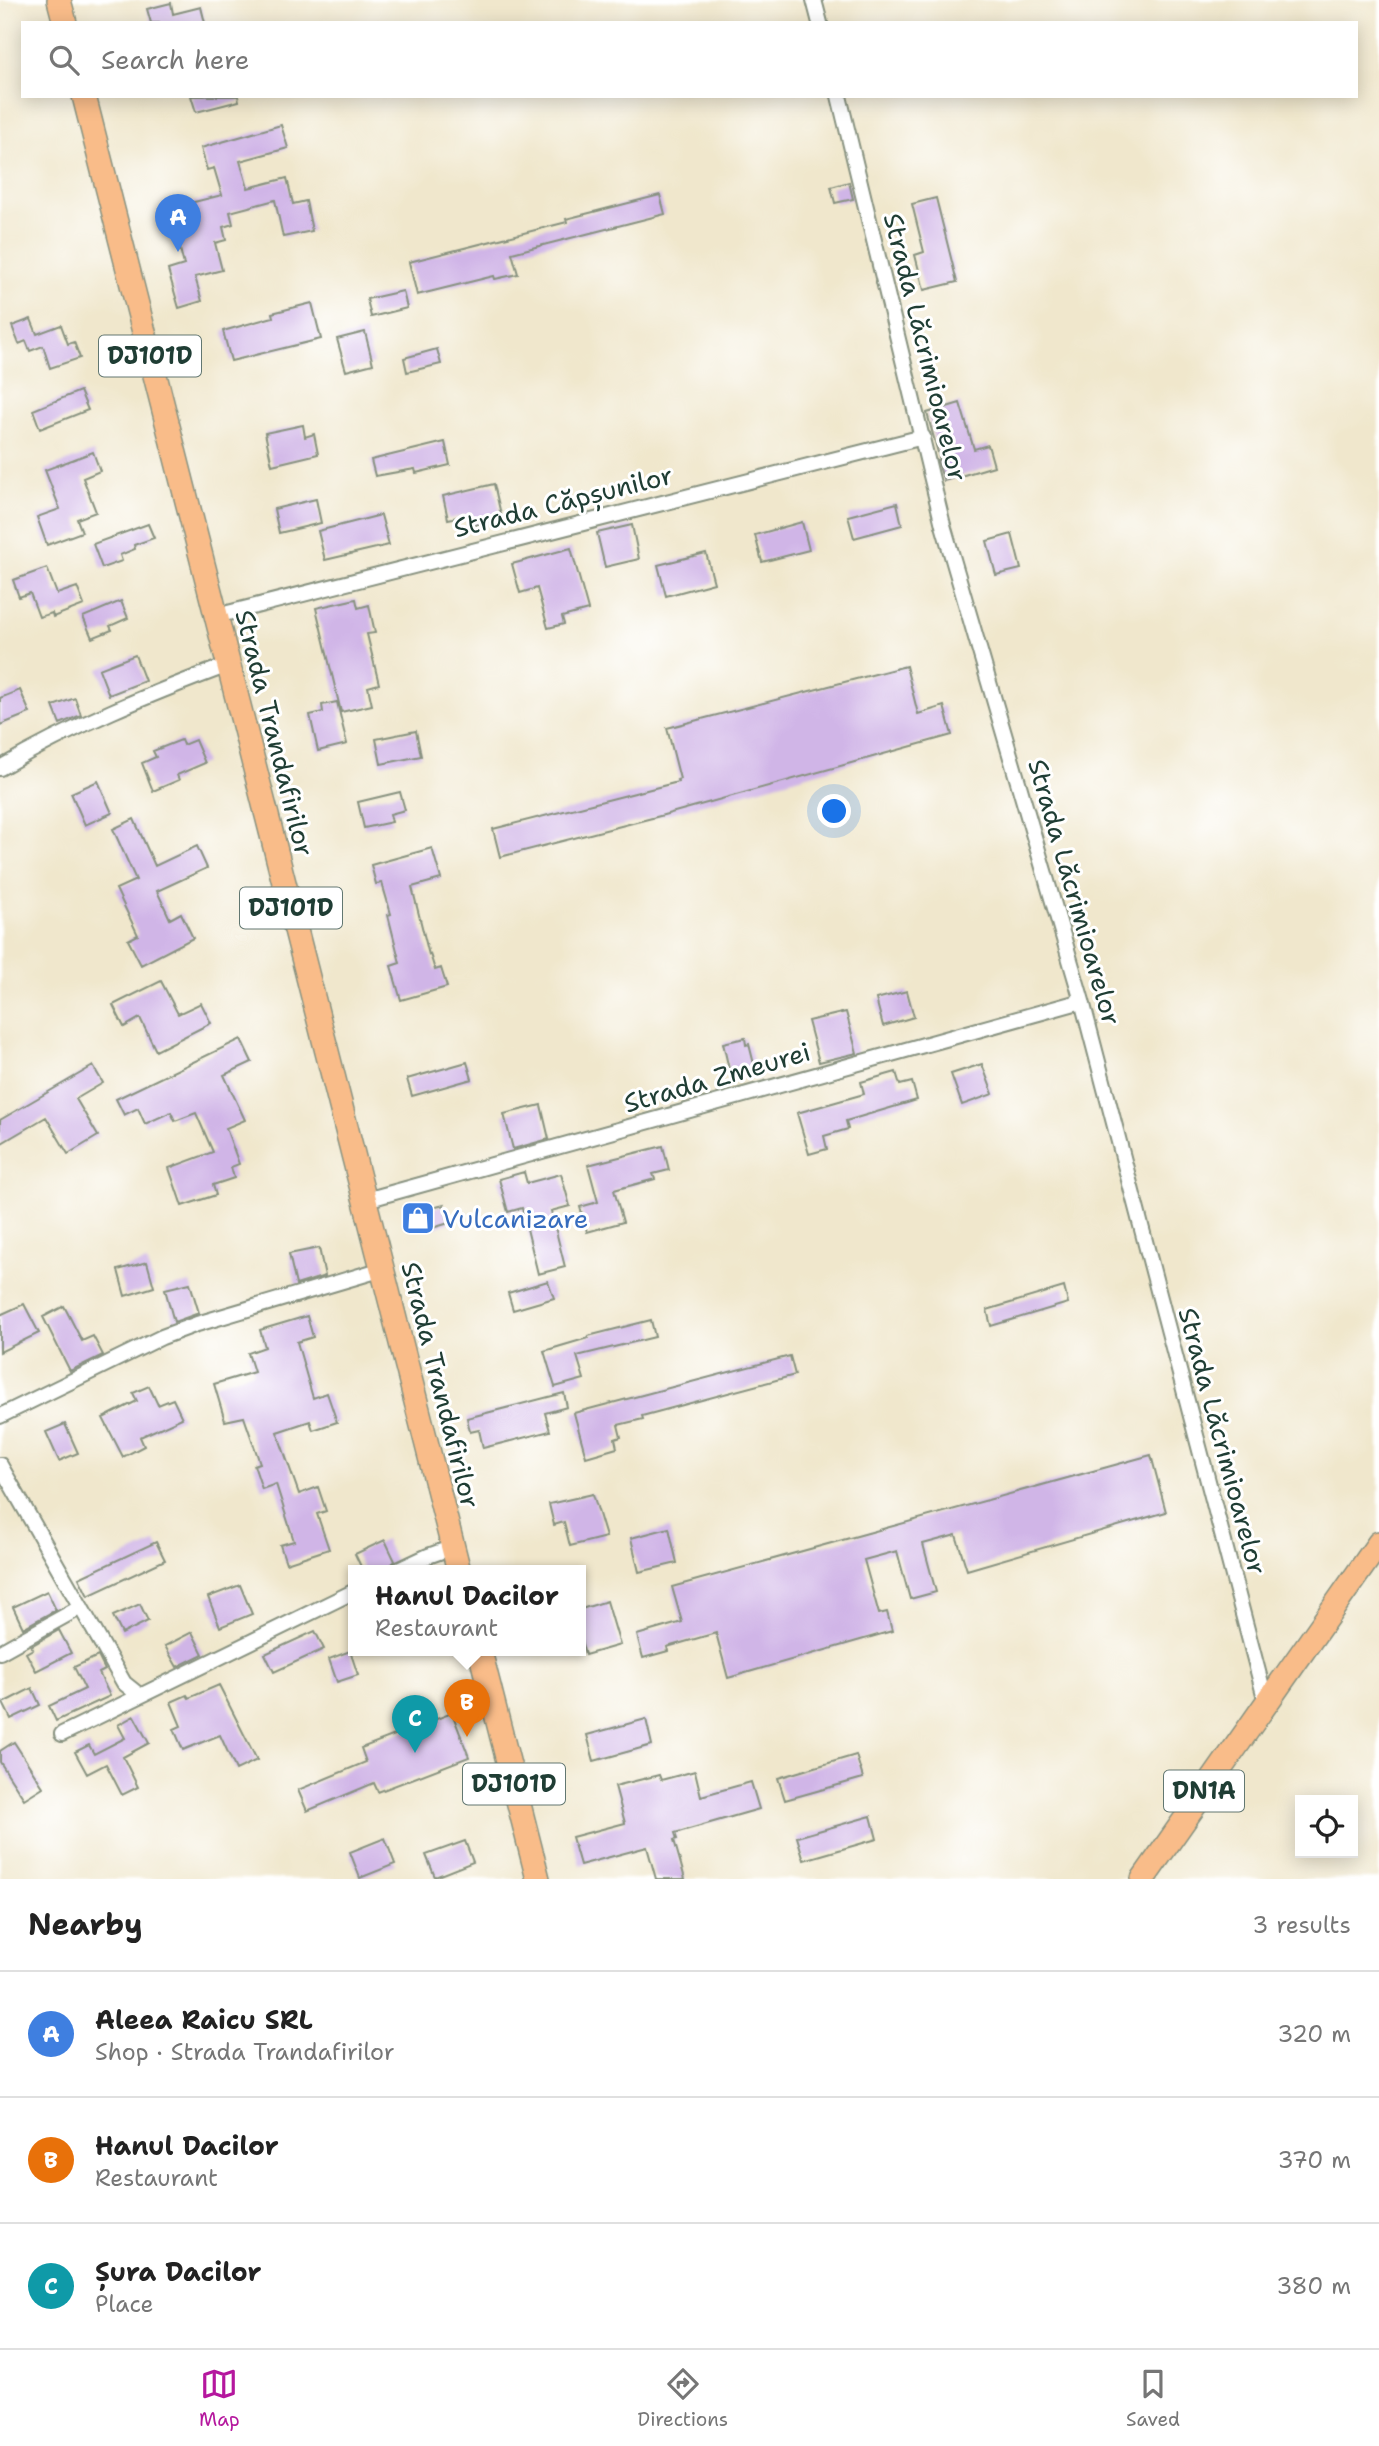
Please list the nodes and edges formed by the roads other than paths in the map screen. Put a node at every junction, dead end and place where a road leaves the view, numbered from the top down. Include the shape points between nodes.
1 (59, 0) edge
2 (814, 0) edge
3 (64, 21) edge
4 (819, 21) edge
5 (85, 98) edge
6 (839, 98) edge
7 (923, 436) junction
8 (216, 616) junction
9 (229, 665) junction
10 (0, 768) edge
11 (1082, 1001) junction
12 (366, 1200) junction
13 (383, 1269) junction
14 (0, 1416) edge
15 (0, 1465) edge
16 (1379, 1543) edge
17 (453, 1547) junction
18 (409, 1565) edge
19 (458, 1565) edge
20 (348, 1594) edge
21 (81, 1607) junction
22 (0, 1652) edge
23 (481, 1656) edge
24 (139, 1695) junction
25 (1266, 1702) junction
26 (62, 1734) dead end
27 (538, 1879) edge
28 (1143, 1879) edge

1 - 3 main road
2 - 4 street
5 - 8 main road, Strada Trandafirilor / DJ101D
6 - 7 street, Strada Lăcrimioarelor
7 - 8 street, Strada Căpșunilor
7 - 11 street, Strada Lăcrimioarelor via 943,525
8 - 9 main road, Strada Trandafirilor / DJ101D
9 - 10 street via 156,692
9 - 12 main road, Strada Trandafirilor / DJ101D
11 - 12 street, Strada Zmeurei
11 - 25 street, Strada Lăcrimioarelor
12 - 13 main road, Strada Trandafirilor / DJ101D
13 - 14 street via 162,1337
13 - 17 main road, Strada Trandafirilor / DJ101D
15 - 21 street
16 - 25 main road, DN1A
17 - 18 street
17 - 19 main road, DJ101D
20 - 24 street
21 - 22 street
21 - 24 street via 124,1683
23 - 27 main road, DJ101D
24 - 26 street
25 - 28 main road, DN1A

